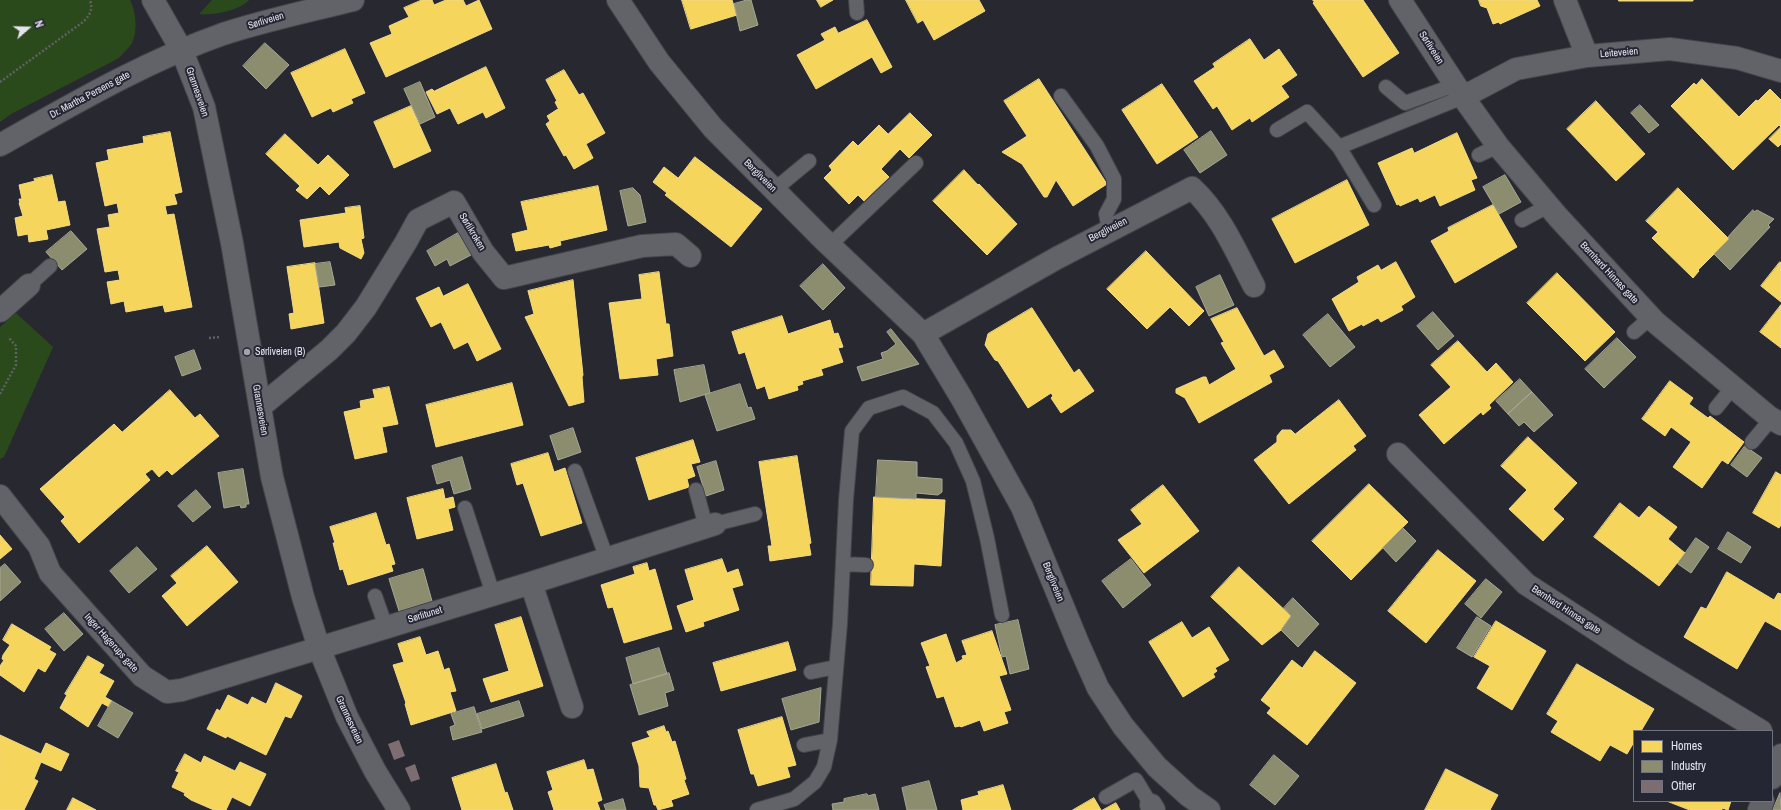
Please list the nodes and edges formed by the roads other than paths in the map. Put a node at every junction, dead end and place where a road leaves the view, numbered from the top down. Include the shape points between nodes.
1 (153, 0) edge
2 (353, 0) edge
3 (618, 0) edge
4 (1400, 0) edge
5 (1565, 0) edge
6 (279, 8) edge
7 (182, 51) junction
8 (1587, 56) junction
9 (1781, 71) edge
10 (1386, 87) dead end
11 (1459, 91) junction
12 (1062, 96) dead end
13 (1277, 130) dead end
14 (0, 145) edge
15 (1339, 147) junction
16 (809, 161) dead end
17 (916, 164) dead end
18 (774, 190) junction
19 (1374, 205) dead end
20 (1548, 206) junction
21 (1522, 220) dead end
22 (1109, 229) junction
23 (830, 245) junction
24 (690, 256) dead end
25 (50, 266) dead end
26 (29, 285) joint
27 (1254, 286) dead end
28 (2, 322) edge
29 (923, 334) junction
30 (1733, 387) junction
31 (260, 407) junction
32 (1716, 408) dead end
33 (1776, 421) edge
34 (1752, 442) dead end
35 (1398, 454) dead end
36 (575, 471) dead end
37 (696, 490) dead end
38 (0, 496) edge
39 (465, 508) dead end
40 (755, 514) dead end
41 (711, 525) junction
42 (607, 559) junction
43 (843, 564) junction
44 (866, 565) dead end
45 (531, 583) junction
46 (493, 594) junction
47 (375, 596) dead end
48 (1002, 615) dead end
49 (386, 627) junction
50 (319, 648) junction
51 (836, 667) junction
52 (811, 672) dead end
53 (572, 707) dead end
54 (1759, 730) edge
55 (830, 740) junction
56 (804, 745) dead end
57 (1781, 755) edge
58 (1773, 775) edge
59 (1106, 797) dead end
60 (1153, 807) edge
61 (399, 810) edge
62 (757, 810) edge
63 (1208, 810) edge

1 - 7 street, Grannesveien
2 - 6 street, Sørliveien
3 - 18 street, Bergliveien via 659,62 713,128
4 - 11 street, Sørliveien
5 - 8 street
6 - 7 street, Sørliveien
7 - 14 street, Dr. Martha Persens gate via 138,70
7 - 31 street, Grannesveien via 204,107 217,166
8 - 9 street, Leiteveien via 1670,49 1737,58
8 - 11 street, Leiteveien via 1516,69
10 - 11 lane via 1406,103
11 - 15 lane
11 - 20 street, Bernhard Hinnas gate via 1488,151
12 - 22 lane via 1097,146 1114,179 1114,199 1106,214
13 - 15 lane via 1307,112
15 - 19 lane
16 - 18 lane
17 - 23 lane
18 - 23 street, Bergliveien
20 - 21 lane
20 - 30 street, Bernhard Hinnas gate via 1642,325
22 - 27 street, Bergliveien via 1192,188 1220,220
22 - 29 street, Bergliveien
23 - 29 street, Bergliveien
24 - 31 street, Sørlikroken via 676,244 642,246 504,278 483,252 454,202 418,220 366,307 346,333 330,350
25 - 26 lane
26 - 28 street
29 - 63 street, Bergliveien via 962,397 1022,507 1098,688 1123,726 1157,767
30 - 32 lane
30 - 33 street, Bernhard Hinnas gate
31 - 50 street, Grannesveien via 279,509
33 - 34 lane
35 - 54 street, Bernhard Hinnas gate via 1526,584 1632,653
36 - 42 lane
37 - 41 lane
38 - 50 street, Inger Hagerups gate via 39,546 50,573 142,676 167,692 182,690
39 - 46 lane
40 - 41 lane
41 - 42 street, Sørlitunet
42 - 45 street, Sørlitunet
43 - 44 lane
43 - 48 lane via 852,431 869,408 903,397 933,413 956,443 973,481
43 - 51 lane
45 - 46 street, Sørlitunet
45 - 53 street
46 - 49 street, Sørlitunet
47 - 49 lane
49 - 50 street, Sørlitunet
50 - 61 street, Grannesveien via 361,746
51 - 52 lane
51 - 55 lane
55 - 56 lane
55 - 62 lane via 824,768 815,782 794,799
57 - 58 street
59 - 60 lane via 1136,780

